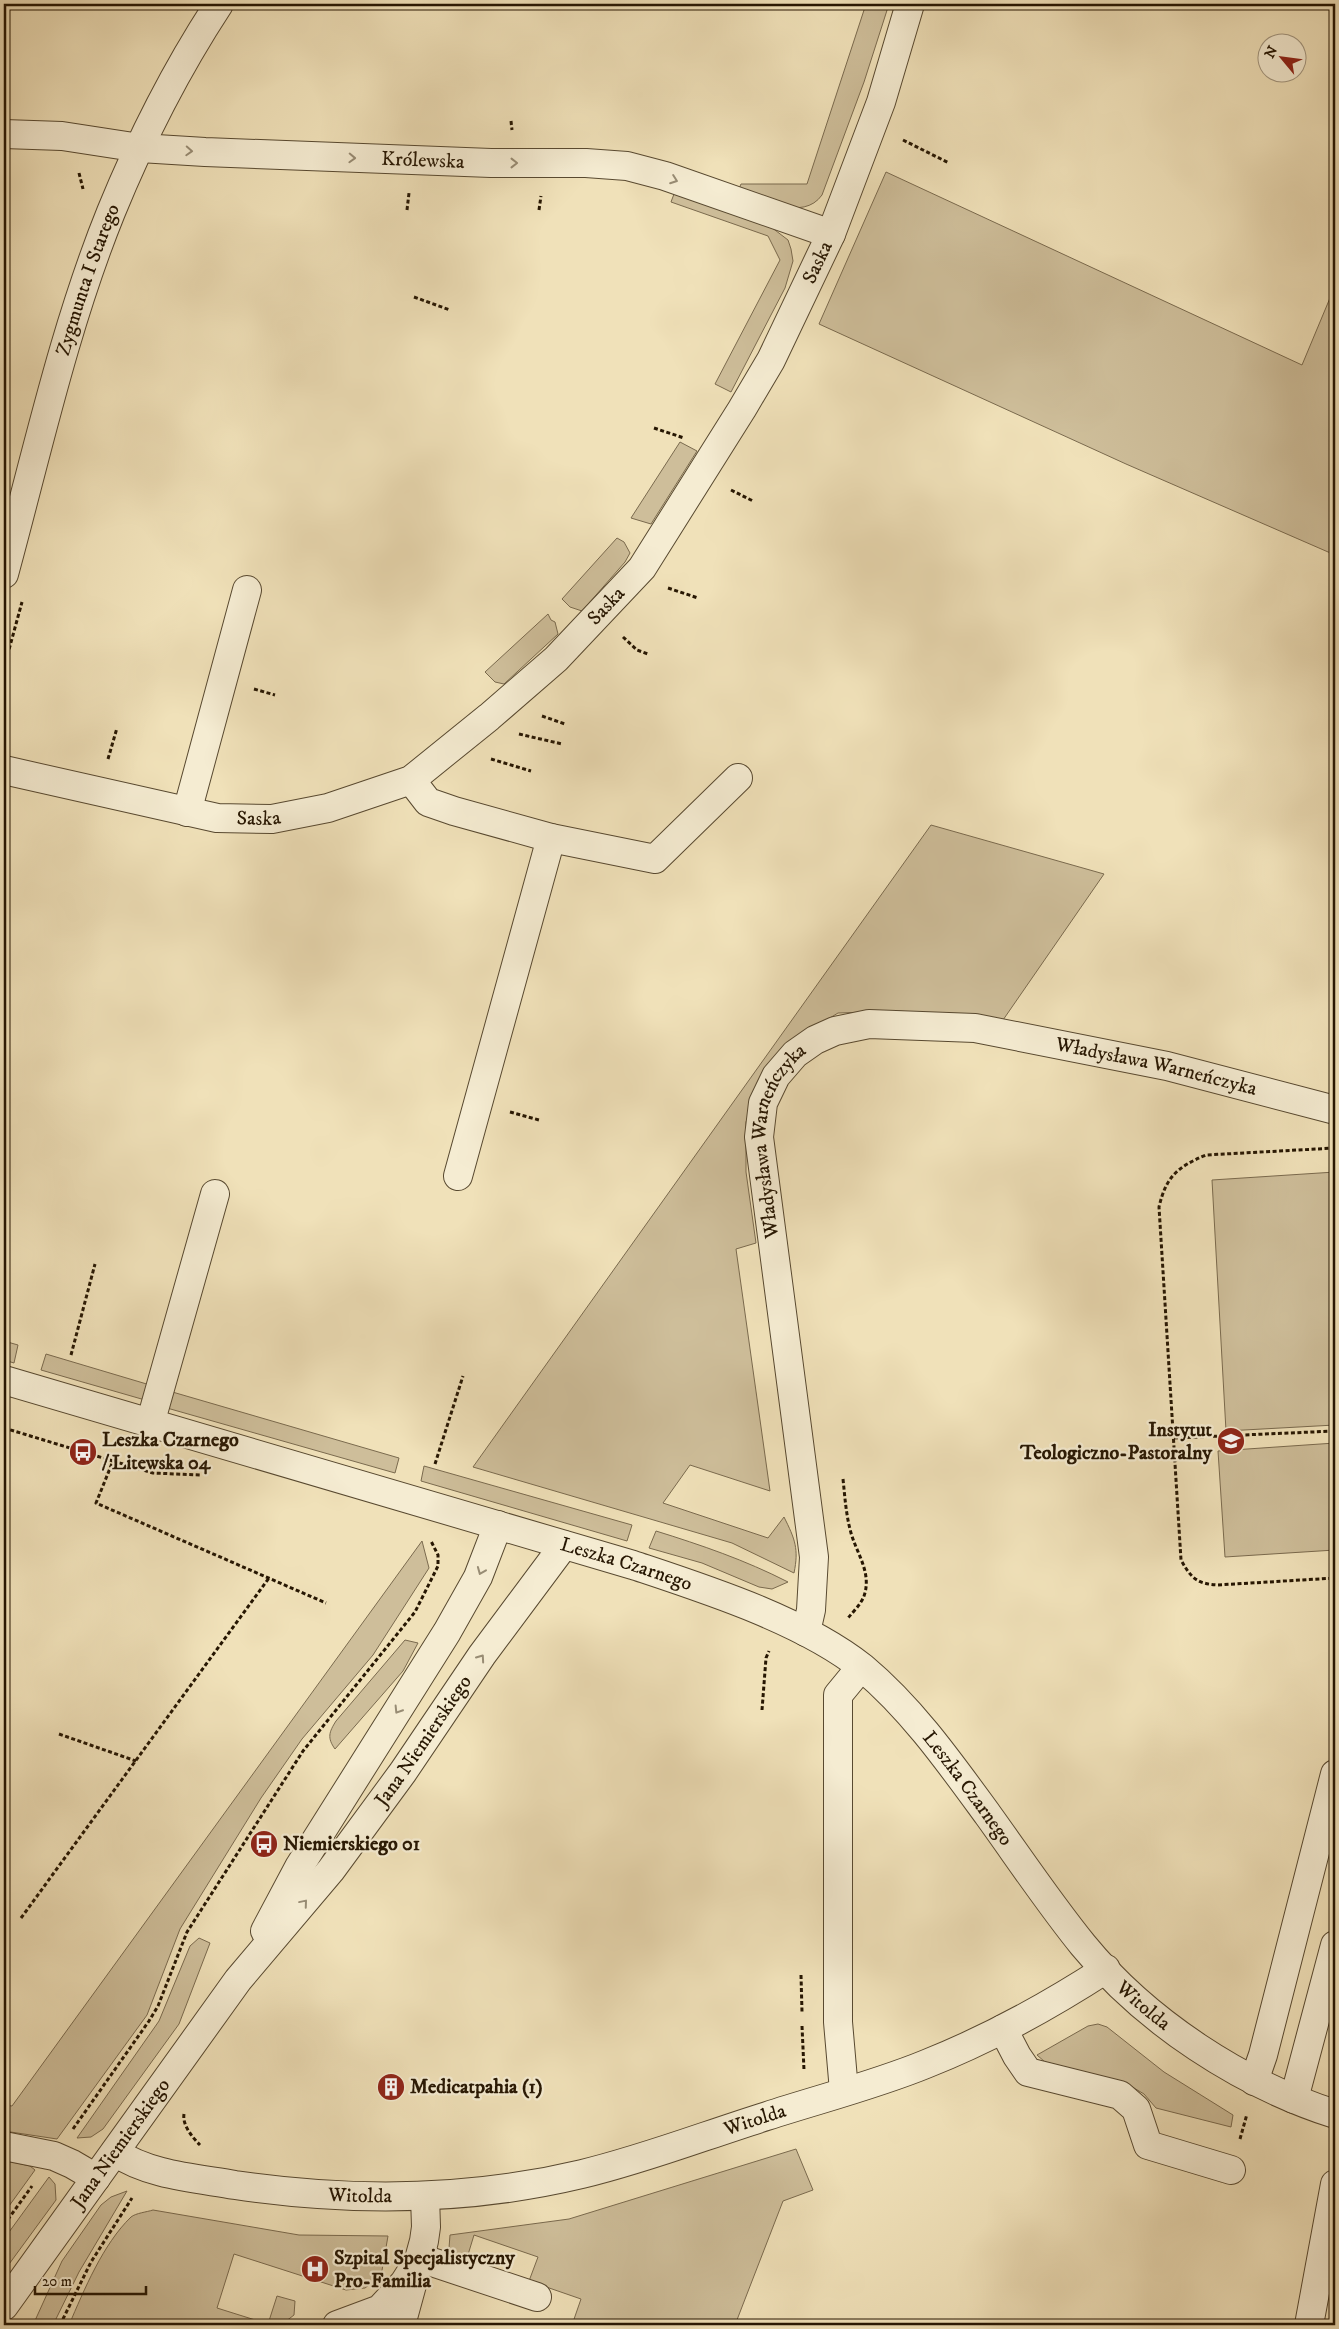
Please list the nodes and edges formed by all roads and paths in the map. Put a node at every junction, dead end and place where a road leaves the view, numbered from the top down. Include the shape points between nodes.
1 (219, 4) edge
2 (910, 4) edge
3 (4, 134) edge
4 (898, 138) dead end
5 (140, 148) junction
6 (949, 163) dead end
7 (831, 234) junction
8 (414, 297) dead end
9 (450, 310) dead end
10 (725, 486) dead end
11 (753, 501) dead end
12 (4, 574) edge
13 (662, 586) dead end
14 (247, 590) dead end
15 (698, 598) dead end
16 (620, 634) dead end
17 (648, 654) dead end
18 (540, 715) dead end
19 (565, 724) dead end
20 (518, 734) dead end
21 (562, 744) dead end
22 (488, 758) dead end
23 (4, 770) edge
24 (531, 771) dead end
25 (738, 778) dead end
26 (411, 780) junction
27 (187, 812) junction
28 (551, 838) junction
29 (1335, 1110) edge
30 (1335, 1148) edge
31 (458, 1176) dead end
32 (215, 1194) dead end
33 (95, 1264) dead end
34 (71, 1355) dead end
35 (463, 1376) dead end
36 (4, 1380) edge
37 (150, 1424) junction
38 (4, 1428) edge
39 (1335, 1431) edge
40 (1174, 1438) junction
41 (435, 1464) dead end
42 (843, 1479) dead end
43 (498, 1525) junction
44 (427, 1537) dead end
45 (564, 1544) junction
46 (269, 1578) junction
47 (1335, 1578) edge
48 (326, 1603) dead end
49 (848, 1619) dead end
50 (806, 1632) junction
51 (771, 1647) dead end
52 (861, 1667) junction
53 (762, 1710) dead end
54 (60, 1734) dead end
55 (136, 1761) junction
56 (1335, 1774) edge
57 (21, 1918) dead end
58 (1335, 1945) edge
59 (1106, 1970) junction
60 (238, 1980) junction
61 (1003, 2029) junction
62 (1254, 2081) junction
63 (844, 2091) junction
64 (1294, 2099) junction
65 (185, 2106) dead end
66 (1335, 2114) edge
67 (68, 2136) dead end
68 (4, 2146) edge
69 (115, 2152) junction
70 (1231, 2170) dead end
71 (96, 2178) junction
72 (37, 2179) dead end
73 (196, 2179) junction
74 (1335, 2184) edge
75 (425, 2196) junction
76 (133, 2197) dead end
77 (4, 2226) edge
78 (420, 2258) junction
79 (537, 2297) dead end
80 (4, 2306) edge
81 (60, 2325) edge
82 (337, 2325) edge
83 (401, 2325) edge
84 (1309, 2325) edge

1 - 5 street, Zygmunta I Starego via 181,66
2 - 7 street, Saska via 881,102
3 - 5 street, Królewska via 62,136
4 - 6 path
5 -> 7 street, Królewska via 627,166 665,176
5 - 12 street, Zygmunta I Starego via 112,211 68,340
7 - 26 street, Saska via 771,360 722,444 642,568 548,666
8 - 9 path
10 - 11 path
13 - 15 path
14 - 27 street
16 - 17 path via 637,650
18 - 19 path
20 - 21 path
22 - 24 path
23 - 27 street, Saska
25 - 28 street via 655,859
26 - 27 street, Saska via 328,808 272,820 216,818
26 - 28 street via 428,802
28 - 31 street
29 - 50 street, Władysława Warneńczyka via 1167,1066 975,1028 869,1024 835,1031 795,1054 776,1076 763,1103 759,1136 814,1557 811,1610
30 - 40 path via 1206,1156 1189,1162 1164,1188 1159,1207
32 - 37 street
33 - 34 path
35 - 41 path
36 - 37 street, Leszka Czarnego
37 - 43 street, Leszka Czarnego
38 - 46 path via 113,1461 96,1503
39 - 40 path
40 - 47 path via 1181,1560 1190,1575 1203,1584 1218,1585
42 - 49 path via 845,1510 866,1577 864,1596
43 - 45 street, Leszka Czarnego
43 -> 60 street, Jana Niemierskiego via 478,1577 299,1867
44 - 67 path via 434,1543 438,1566 415,1612 303,1751 187,1932 149,2021
45 - 50 street, Leszka Czarnego via 703,1588
60 -> 45 street, Jana Niemierskiego via 332,1870
46 - 48 path
46 - 55 path
50 - 52 street, Leszka Czarnego
51 - 53 path via 766,1658
52 - 59 street, Leszka Czarnego via 918,1723 1083,1945
52 - 63 street via 838,1694 838,2022
54 - 55 path
55 - 57 path
56 - 62 street via 1266,2046
58 - 64 street
59 - 61 street, Witolda
59 - 62 street, Witolda via 1181,2037
60 - 69 street, Jana Niemierskiego
61 - 63 street, Witolda via 925,2065
61 - 70 street via 1028,2072 1092,2096 1120,2095 1136,2109 1148,2145
62 - 64 street, Witolda
63 - 75 street, Witolda via 585,2173 486,2191
64 - 66 street, Witolda
65 - 73 path via 183,2120 193,2138 208,2152
68 - 71 street via 54,2156
69 - 71 street, Jana Niemierskiego
69 - 73 street, Witolda via 131,2163
71 - 80 street, Jana Niemierskiego
72 - 77 path
73 - 75 street, Witolda via 306,2194
74 - 84 street
75 - 78 street via 426,2227
76 - 81 path via 91,2262
78 - 79 street
78 - 82 street via 404,2283 380,2308
78 - 83 street

